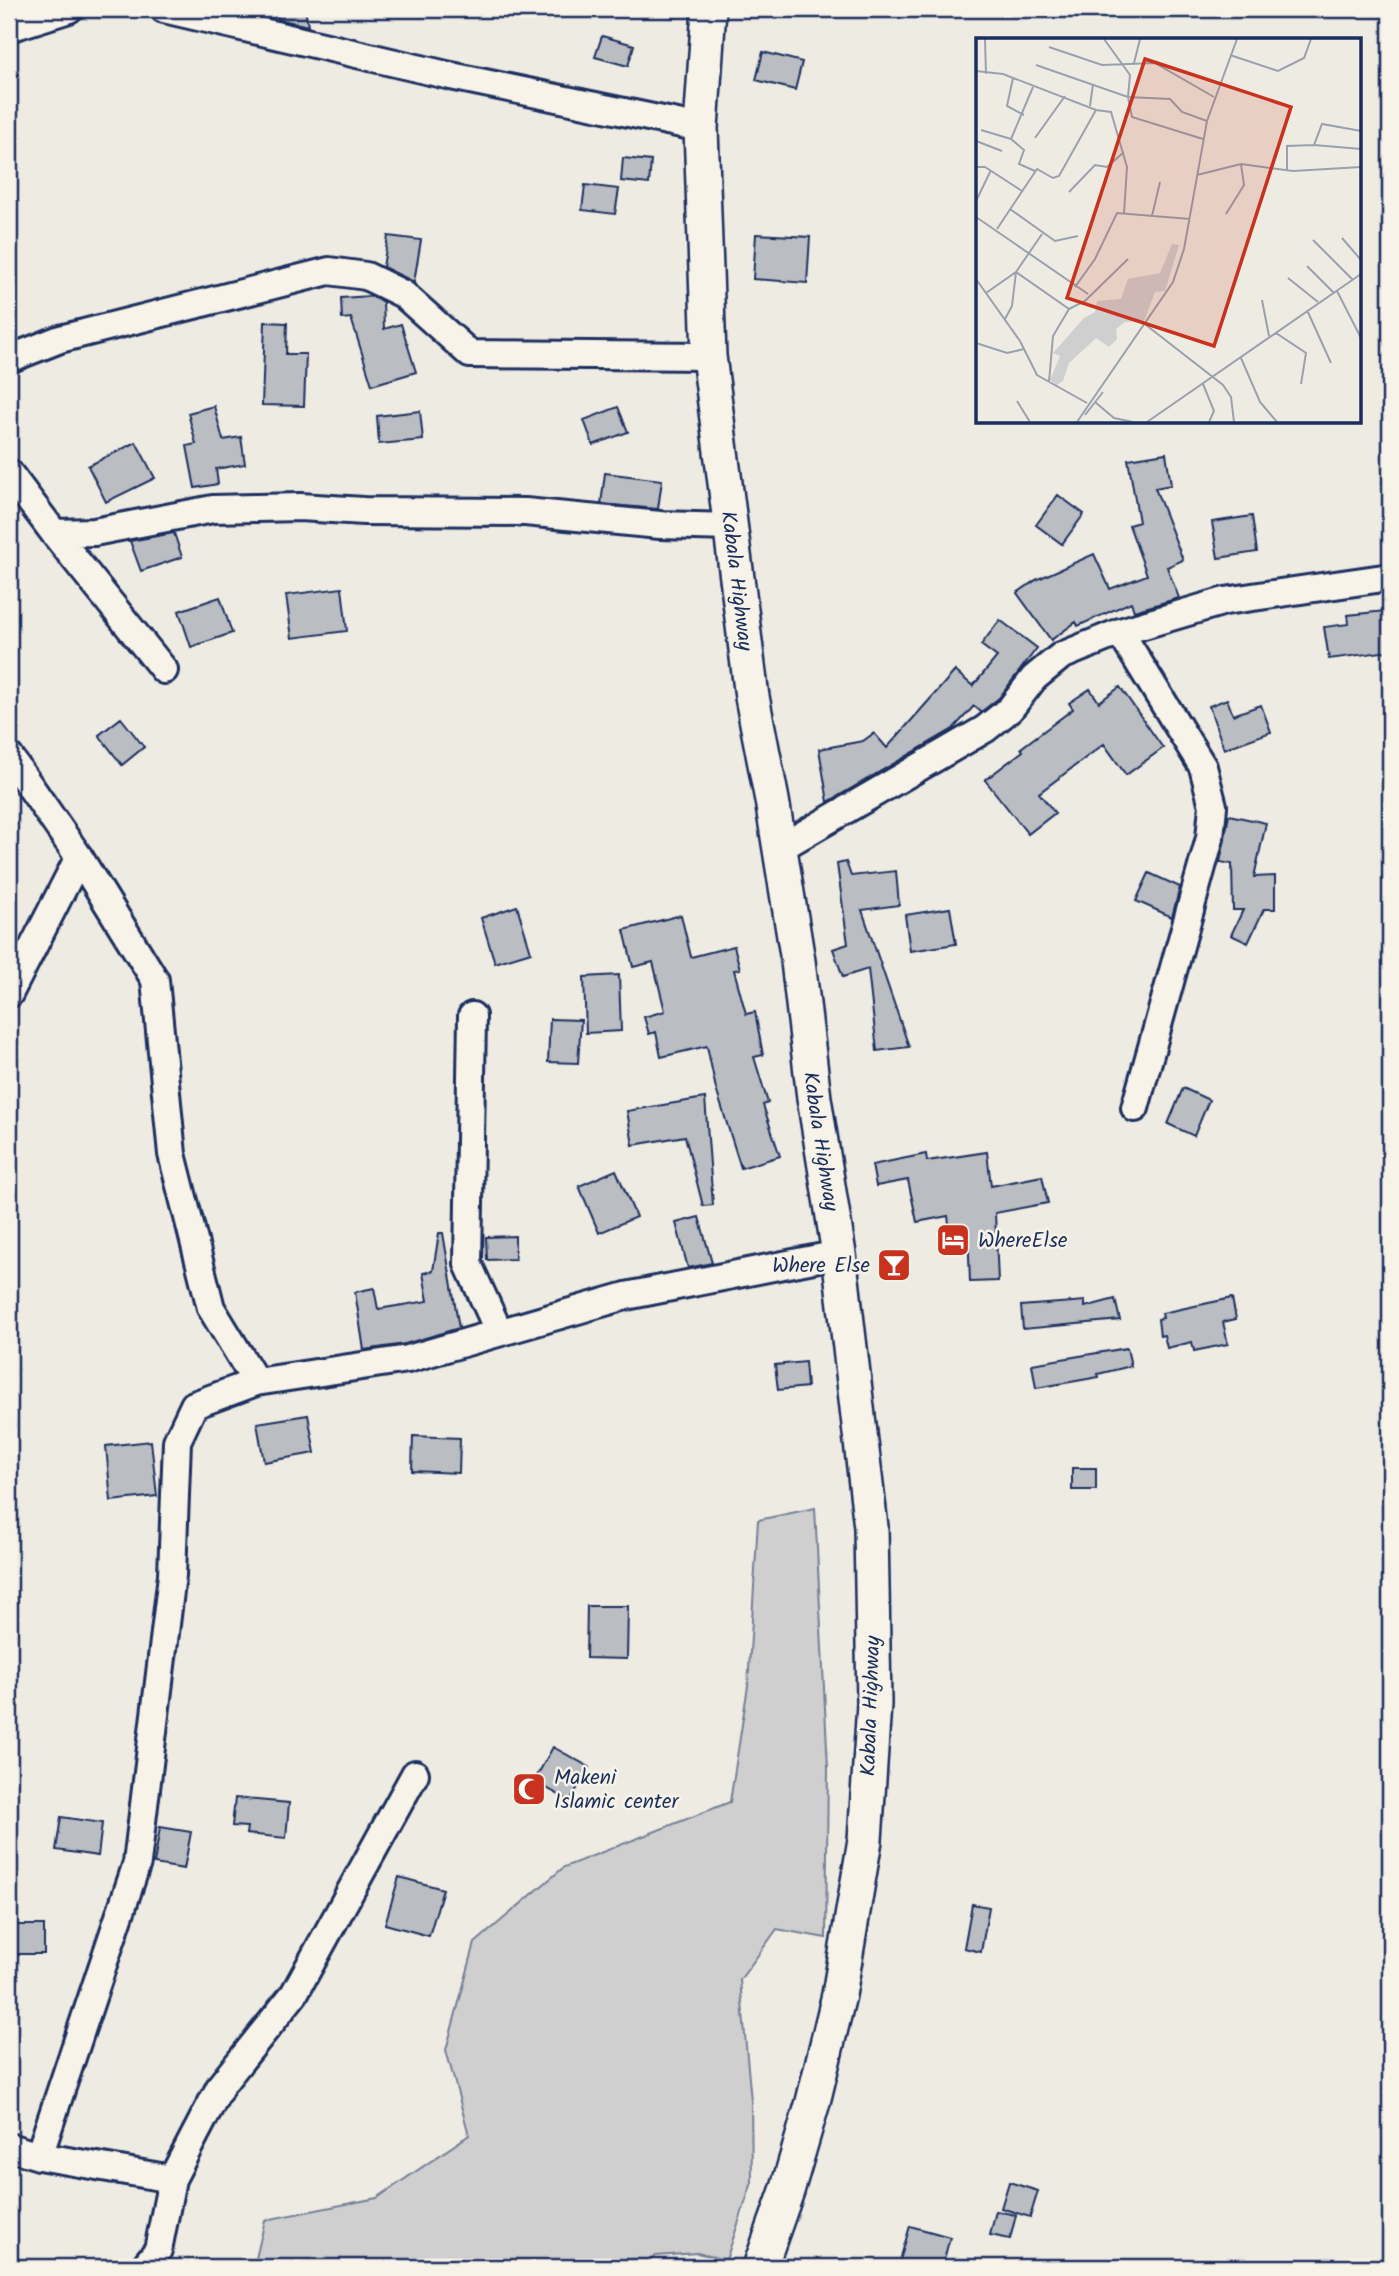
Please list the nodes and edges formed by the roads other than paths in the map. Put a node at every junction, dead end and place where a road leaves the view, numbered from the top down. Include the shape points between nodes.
1 (69, 9) edge
2 (164, 9) edge
3 (709, 9) edge
4 (9, 28) edge
5 (701, 128) junction
6 (709, 356) junction
7 (9, 359) edge
8 (9, 472) edge
9 (730, 527) junction
10 (54, 533) junction
11 (1390, 577) edge
12 (1120, 632) junction
13 (164, 670) dead end
14 (9, 755) edge
15 (780, 848) junction
16 (79, 857) junction
17 (9, 994) edge
18 (472, 1016) dead end
19 (1135, 1108) dead end
20 (839, 1254) junction
21 (499, 1332) junction
22 (256, 1382) junction
23 (415, 1774) dead end
24 (9, 2147) edge
25 (39, 2155) junction
26 (172, 2179) junction
27 (144, 2267) edge
28 (761, 2267) edge

1 - 4 street
2 - 5 street
3 - 5 main road, Kabala Highway
5 - 6 main road, Kabala Highway
6 - 7 street via 470,354 403,294 366,276 329,271 60,339
6 - 9 main road, Kabala Highway
8 - 10 street
9 - 10 street via 525,512 300,507 213,509 94,532
9 - 15 main road, Kabala Highway via 752,697
10 - 13 street
11 - 12 street via 1225,601
12 - 15 street via 1061,656 985,729
12 - 19 street via 1203,767 1213,806 1210,838
14 - 16 street
15 - 20 main road, Kabala Highway
16 - 17 street
16 - 22 street via 155,980 175,1167 211,1308
18 - 21 street via 468,1264
20 - 21 street via 626,1296
20 - 28 main road, Kabala Highway via 872,1527 874,1704 865,1840 820,2076
21 - 22 street via 408,1359
22 - 25 street via 194,1405 177,1441 172,1575 137,1863
23 - 26 street via 295,1994 221,2085
24 - 25 street
25 - 26 street
26 - 27 street via 158,2250

